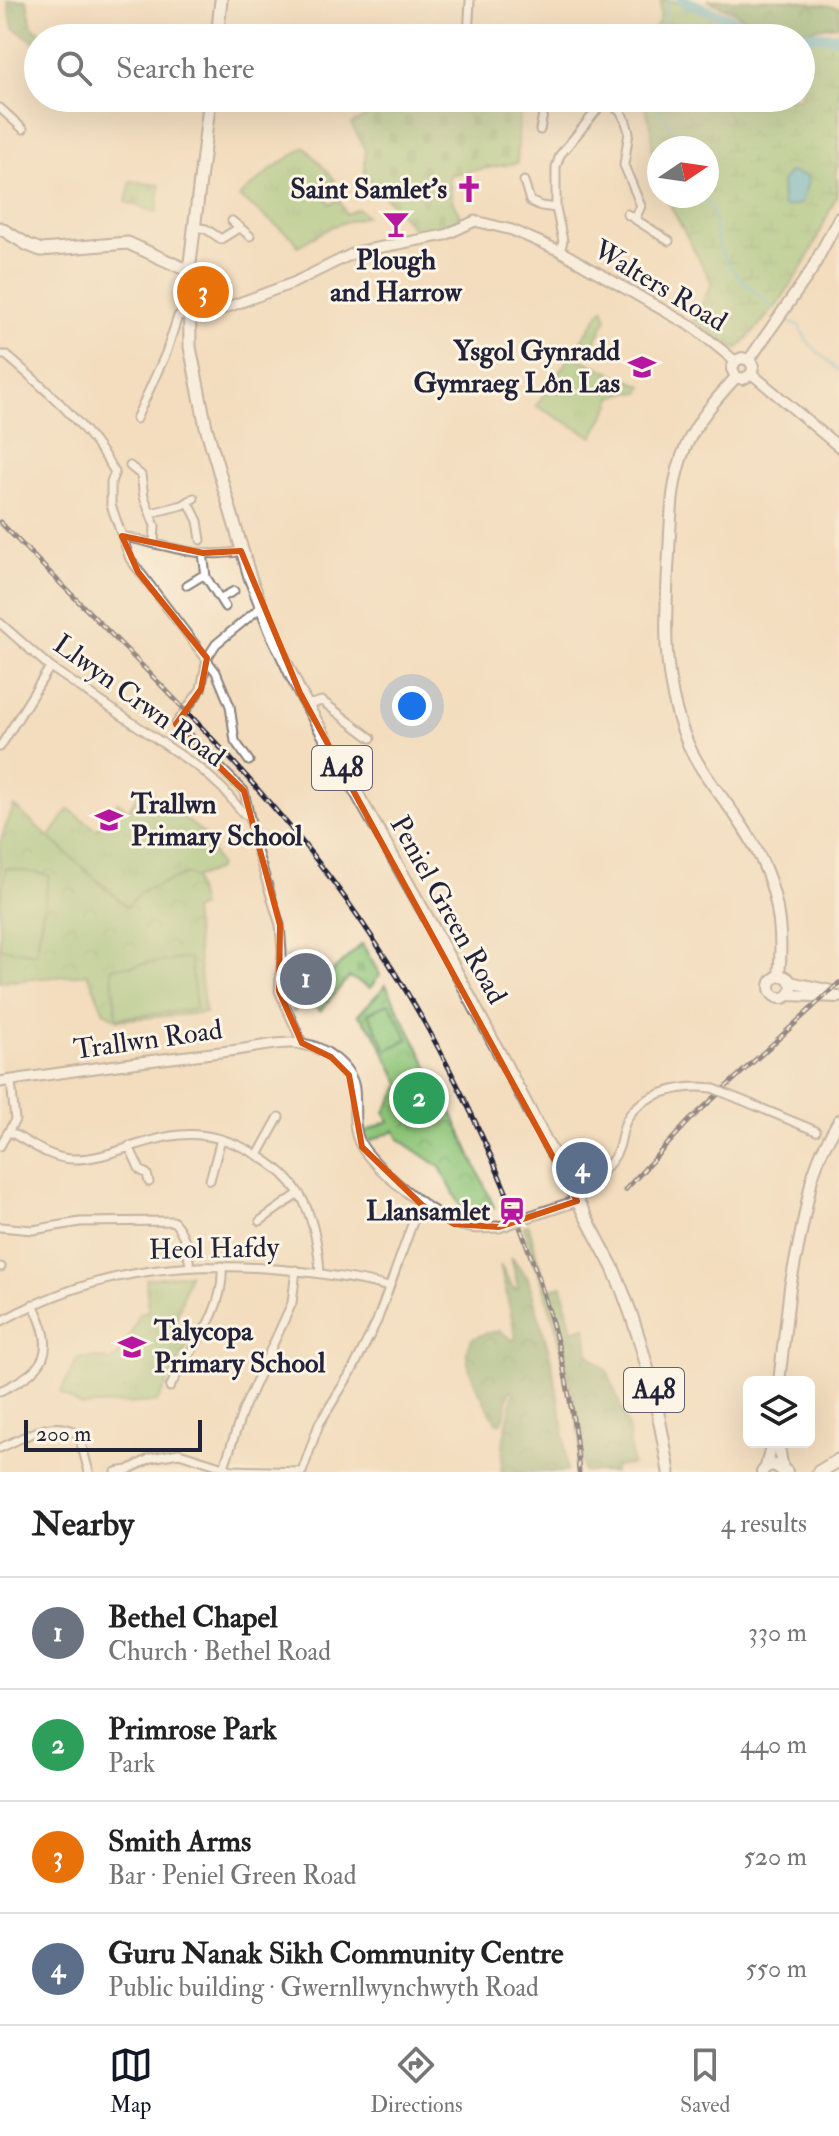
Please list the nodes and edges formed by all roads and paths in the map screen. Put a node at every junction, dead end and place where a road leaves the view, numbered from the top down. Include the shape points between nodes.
1 (221, 0) edge
2 (470, 0) edge
3 (218, 24) edge
4 (469, 24) edge
5 (0, 108) edge
6 (208, 112) edge
7 (545, 112) edge
8 (596, 112) edge
9 (621, 112) edge
10 (544, 125) dead end
11 (23, 129) dead end
12 (524, 181) dead end
13 (556, 208) junction
14 (627, 214) dead end
15 (839, 218) edge
16 (635, 219) junction
17 (232, 221) dead end
18 (240, 227) junction
19 (0, 228) edge
20 (194, 233) junction
21 (250, 236) dead end
22 (669, 241) dead end
23 (560, 251) junction
24 (173, 262) junction
25 (189, 271) junction
26 (189, 314) junction
27 (0, 355) edge
28 (749, 360) junction
29 (735, 361) junction
30 (752, 374) junction
31 (736, 377) junction
32 (136, 419) dead end
33 (839, 447) edge
34 (130, 466) dead end
35 (152, 475) dead end
36 (141, 477) junction
37 (151, 513) junction
38 (211, 526) dead end
39 (200, 528) junction
40 (122, 536) junction
41 (201, 540) dead end
42 (154, 543) junction
43 (241, 551) junction
44 (203, 553) junction
45 (205, 574) junction
46 (187, 585) dead end
47 (234, 591) dead end
48 (221, 598) junction
49 (225, 607) dead end
50 (261, 607) junction
51 (0, 623) edge
52 (207, 658) junction
53 (50, 667) junction
54 (307, 705) junction
55 (3, 734) edge
56 (371, 738) dead end
57 (0, 747) edge
58 (209, 759) junction
59 (249, 761) dead end
60 (201, 769) junction
61 (249, 815) junction
62 (779, 976) junction
63 (790, 982) junction
64 (789, 995) junction
65 (839, 995) edge
66 (302, 1043) junction
67 (11, 1081) junction
68 (0, 1082) edge
69 (279, 1117) dead end
70 (839, 1120) edge
71 (816, 1131) dead end
72 (10, 1132) junction
73 (221, 1139) junction
74 (0, 1146) edge
75 (129, 1146) junction
76 (258, 1155) junction
77 (210, 1180) dead end
78 (149, 1182) dead end
79 (298, 1194) junction
80 (575, 1197) junction
81 (422, 1205) junction
82 (260, 1221) dead end
83 (0, 1227) edge
84 (190, 1266) junction
85 (222, 1266) junction
86 (296, 1270) junction
87 (320, 1274) junction
88 (388, 1287) junction
89 (33, 1304) junction
90 (0, 1322) edge
91 (780, 1376) edge
92 (170, 1387) dead end
93 (0, 1391) edge
94 (0, 1448) edge
95 (773, 1448) edge
96 (777, 1448) edge
97 (839, 1460) edge
98 (207, 1463) junction
99 (224, 1467) junction
100 (764, 1470) edge
101 (784, 1471) edge
102 (89, 1472) edge
103 (118, 1472) edge
104 (204, 1472) edge
105 (301, 1472) edge
106 (669, 1472) edge
107 (819, 1472) edge

1 - 3 main road
2 - 4 street
5 - 11 street
6 - 20 main road, A48
7 - 10 street
8 - 13 street via 560,155
9 - 16 street via 629,132 624,165 641,206
12 - 13 street via 530,201
13 - 23 street
14 - 16 street
15 - 28 main road via 811,271
16 - 22 street
17 - 18 street
18 - 20 street via 221,239 206,229
18 - 21 street
19 - 24 main road via 41,250 120,242
20 - 24 main road via 189,251
20 - 25 main road, A48
23 - 26 street, Walters Road via 475,221 445,235 356,252 293,283 217,311
23 - 29 street, Walters Road via 696,329
24 - 25 main road
25 - 26 main road, Peniel Green Road / A48
26 - 32 street via 178,316
26 - 43 main road, Peniel Green Road / A48 via 198,399
27 - 40 street via 49,392 107,458 115,472 111,505
28 - 29 main road
28 - 30 main road
29 - 31 main road
30 - 31 main road
30 - 33 street
31 - 62 main road via 697,424 675,479 665,655 686,742 762,858 778,902
34 - 36 street
35 - 36 street
36 - 37 street
37 - 39 street via 191,501
37 - 42 street
38 - 39 street
39 - 41 street
40 - 42 street
40 - 52 street via 138,572
42 - 44 street
43 - 44 street
43 - 50 main road, Peniel Green Road / A48
44 - 45 street
45 - 46 street
45 - 48 street
47 - 48 street
48 - 49 street
50 - 52 street
50 - 54 main road, Peniel Green Road / A48
51 - 53 street, Llwyn Crwn Road
52 - 58 street via 201,689 176,724
52 - 59 street via 225,690 235,741
53 - 55 street
53 - 60 street, Llwyn Crwn Road
54 - 56 street via 322,701
54 - 80 main road, Peniel Green Road / A48 via 432,926
55 - 57 street
58 - 60 street
58 - 61 street via 244,791
60 - 61 street, Llwyn Crwn Road
61 - 66 street via 280,925 279,991
62 - 63 main road
62 - 64 main road via 771,982 770,992 779,999
63 - 64 main road
63 - 65 main road
64 - 65 main road
66 - 67 street, Trallwn Road
66 - 81 street via 345,1070 353,1084 354,1122 362,1147
67 - 68 street, Trallwn Road
67 - 72 street via 15,1120
69 - 76 street
70 - 91 main road via 809,1190
71 - 80 street, bridge via 712,1088 667,1092 635,1108 616,1153
72 - 74 street
72 - 75 street via 56,1158 100,1156
73 - 75 street via 178,1135
73 - 76 street
73 - 77 street
75 - 78 street
76 - 79 street
79 - 82 street
79 - 87 street via 319,1254
80 - 81 street, bridge via 499,1227 454,1224
80 - 106 main road, Peniel Green Road / A48 via 631,1311 659,1408
81 - 88 street
83 - 84 street via 33,1230 80,1222 173,1221 185,1239
84 - 85 street, Heol Hafdy
84 - 89 street, Heol Hafdy via 83,1285
85 - 86 street, Heol Hafdy
85 - 92 street via 217,1309
86 - 87 street, Heol Hafdy
86 - 99 street via 292,1303 243,1410
87 - 88 street, Heol Hafdy
88 - 105 street via 363,1352 319,1424
89 - 90 street, Heol Hafdy
89 - 93 street via 45,1334 42,1361 30,1376
94 - 102 street via 44,1429 65,1428 79,1436
95 - 100 main road
96 - 101 main road
97 - 107 highway
98 - 99 street
98 - 103 street via 167,1454
98 - 104 street
99 - 105 street
100 - 101 main road via 774,1465

